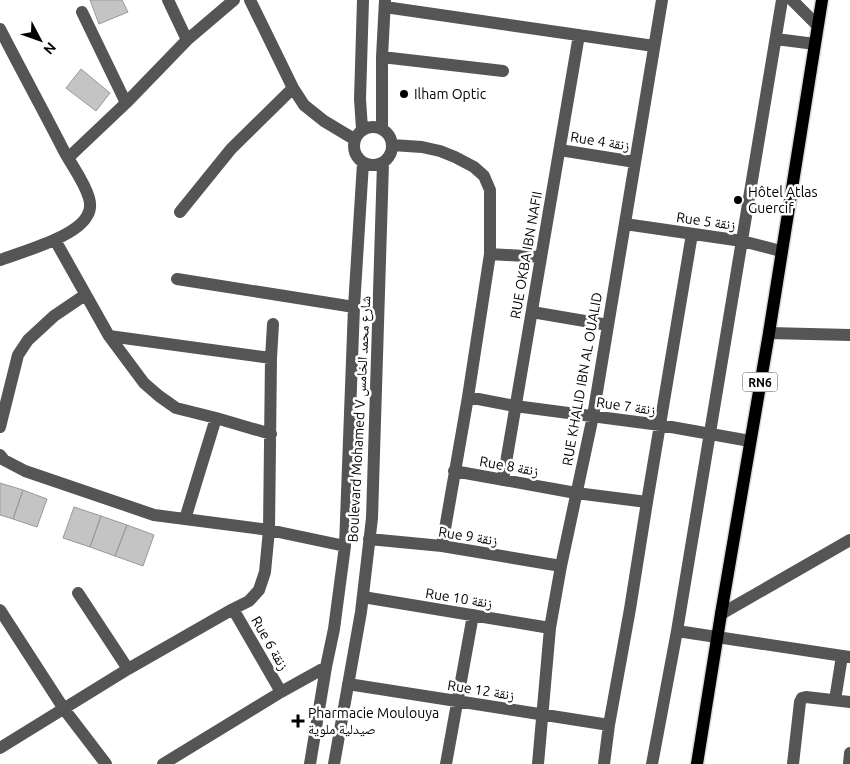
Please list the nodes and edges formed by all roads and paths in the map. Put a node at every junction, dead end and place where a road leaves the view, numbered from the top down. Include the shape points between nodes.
1 (168, 0) edge
2 (234, 0) edge
3 (250, 0) edge
4 (363, 0) edge
5 (662, 0) edge
6 (782, 0) edge
7 (792, 0) edge
8 (822, 0) edge
9 (385, 4) edge
10 (82, 12) dead end
11 (817, 25) junction
12 (0, 29) edge
13 (580, 35) junction
14 (776, 39) junction
15 (187, 40) junction
16 (816, 44) junction
17 (654, 46) junction
18 (382, 57) junction
19 (503, 71) dead end
20 (293, 88) junction
21 (126, 103) junction
22 (362, 129) junction
23 (382, 129) junction
24 (354, 140) junction
25 (392, 145) junction
26 (560, 150) junction
27 (68, 158) junction
28 (383, 162) junction
29 (635, 162) junction
30 (363, 163) junction
31 (180, 212) dead end
32 (625, 224) junction
33 (692, 234) junction
34 (55, 240) junction
35 (742, 241) junction
36 (782, 251) junction
37 (490, 254) junction
38 (541, 257) junction
39 (0, 260) edge
40 (177, 279) dead end
41 (85, 295) junction
42 (354, 307) junction
43 (532, 312) junction
44 (273, 324) dead end
45 (608, 325) junction
46 (769, 333) junction
47 (850, 335) edge
48 (109, 336) junction
49 (271, 358) junction
50 (468, 397) junction
51 (515, 406) junction
52 (593, 416) junction
53 (216, 418) junction
54 (660, 425) junction
55 (0, 428) edge
56 (710, 433) junction
57 (271, 434) junction
58 (750, 441) junction
59 (0, 455) edge
60 (454, 471) junction
61 (502, 480) junction
62 (576, 493) junction
63 (647, 502) junction
64 (185, 519) junction
65 (269, 530) junction
66 (369, 539) junction
67 (850, 540) edge
68 (344, 546) junction
69 (442, 546) junction
70 (561, 566) junction
71 (78, 593) dead end
72 (363, 597) junction
73 (233, 609) junction
74 (0, 610) edge
75 (721, 614) junction
76 (473, 615) junction
77 (550, 628) junction
78 (677, 631) junction
79 (717, 637) junction
80 (846, 657) edge
81 (326, 667) junction
82 (128, 670) junction
83 (348, 684) junction
84 (281, 692) junction
85 (835, 700) junction
86 (457, 701) junction
87 (850, 702) edge
88 (64, 709) junction
89 (542, 715) junction
90 (609, 725) junction
91 (0, 748) edge
92 (850, 753) edge
93 (106, 764) edge
94 (163, 764) edge
95 (310, 764) edge
96 (334, 764) edge
97 (446, 764) edge
98 (538, 764) edge
99 (604, 764) edge
100 (652, 764) edge
101 (697, 764) edge
102 (793, 764) edge
103 (849, 764) edge

1 - 15 street
2 - 15 street
3 - 20 street
4 - 22 street
5 - 17 street, RUE KHALID IBN AL OUALID
6 - 14 street
7 - 11 street
8 - 11 main road, RN6
9 - 13 street
9 - 18 street
10 - 21 street
11 - 16 main road, RN6
12 - 27 street
13 - 17 street
13 - 26 street, RUE OKBA IBN NAFII
14 - 16 street
14 - 35 street
15 - 21 street
16 - 36 main road, RN6
17 - 29 street, RUE KHALID IBN AL OUALID
18 - 19 street
18 - 23 street
20 - 24 street via 304,105
20 - 31 street via 231,149
21 - 27 street
22 - 23 street via 376,126
22 - 24 street
23 - 25 street via 388,133
24 - 30 street via 355,153
25 - 28 street via 388,158
25 - 37 street via 440,151 474,167 484,176 490,190
26 - 29 street, Rue 4 زنقة
26 - 38 street, RUE OKBA IBN NAFII
27 - 34 street via 86,189 90,212 78,226
28 - 30 street via 377,165
28 - 66 street, Boulevard Mohamed V شارع محمد الخامس
29 - 32 street, RUE KHALID IBN AL OUALID
30 - 42 street, Boulevard Mohamed V شارع محمد الخامس
32 - 33 street, Rue 5 زنقة
32 - 45 street, RUE KHALID IBN AL OUALID
33 - 35 street, Rue 5 زنقة
33 - 54 street
34 - 39 street
34 - 41 street
35 - 36 street, Rue 5 زنقة
35 - 56 street
36 - 46 main road, RN6
37 - 38 street
37 - 50 street
38 - 43 street, RUE OKBA IBN NAFII
40 - 42 street
41 - 48 street
41 - 55 street via 54,316 28,340 18,355
42 - 68 street, Boulevard Mohamed V شارع محمد الخامس
43 - 45 street
43 - 51 street, RUE OKBA IBN NAFII
44 - 49 street
45 - 52 street, RUE KHALID IBN AL OUALID
46 - 47 street
46 - 58 main road, RN6
48 - 49 street
48 - 53 street via 144,383 159,396 176,408
49 - 57 street
50 - 51 street, Rue 7 زنقة
50 - 60 street
51 - 52 street, Rue 7 زنقة
51 - 61 street, RUE OKBA IBN NAFII
52 - 54 street, Rue 7 زنقة
52 - 62 street, RUE KHALID IBN AL OUALID
53 - 57 street
53 - 64 street
54 - 56 street, Rue 7 زنقة
54 - 63 street
56 - 58 street, Rue 7 زنقة
56 - 78 street
57 - 65 street
58 - 75 main road, RN6
59 - 64 street via 25,470 154,515
60 - 61 street, Rue 8 زنقة
60 - 69 street
61 - 62 street, Rue 8 زنقة
62 - 63 street, Rue 8 زنقة
62 - 70 street, RUE KHALID IBN AL OUALID
63 - 90 street
64 - 65 street
65 - 68 street
65 - 73 street via 265,572 259,590 249,601
66 - 69 street, Rue 9 زنقة
66 - 72 street, Boulevard Mohamed V شارع محمد الخامس
67 - 75 street
68 - 81 street, Boulevard Mohamed V شارع محمد الخامس
69 - 70 street, Rue 9 زنقة
70 - 77 street, RUE KHALID IBN AL OUALID
71 - 82 street
72 - 76 street, Rue 10 زنقة
72 - 83 street, Boulevard Mohamed V شارع محمد الخامس
73 - 82 street
73 - 84 street, Rue 6 زنقة
74 - 88 street
75 - 79 main road, RN6
76 - 77 street, Rue 10 زنقة
76 - 86 street
77 - 89 street, RUE KHALID IBN AL OUALID
78 - 79 street
78 - 100 street
79 - 80 street
79 - 101 main road, RN6
80 - 85 street
81 - 84 street
81 - 95 street, Boulevard Mohamed V شارع محمد الخامس
82 - 88 street
83 - 86 street, Rue 12 زنقة
83 - 96 street, Boulevard Mohamed V شارع محمد الخامس
84 - 94 street
85 - 87 street
85 - 102 street via 802,698
86 - 89 street, Rue 12 زنقة
86 - 97 street
88 - 91 street
88 - 93 street
89 - 90 street, Rue 12 زنقة
89 - 98 street, RUE KHALID IBN AL OUALID
90 - 99 street
92 - 103 street

